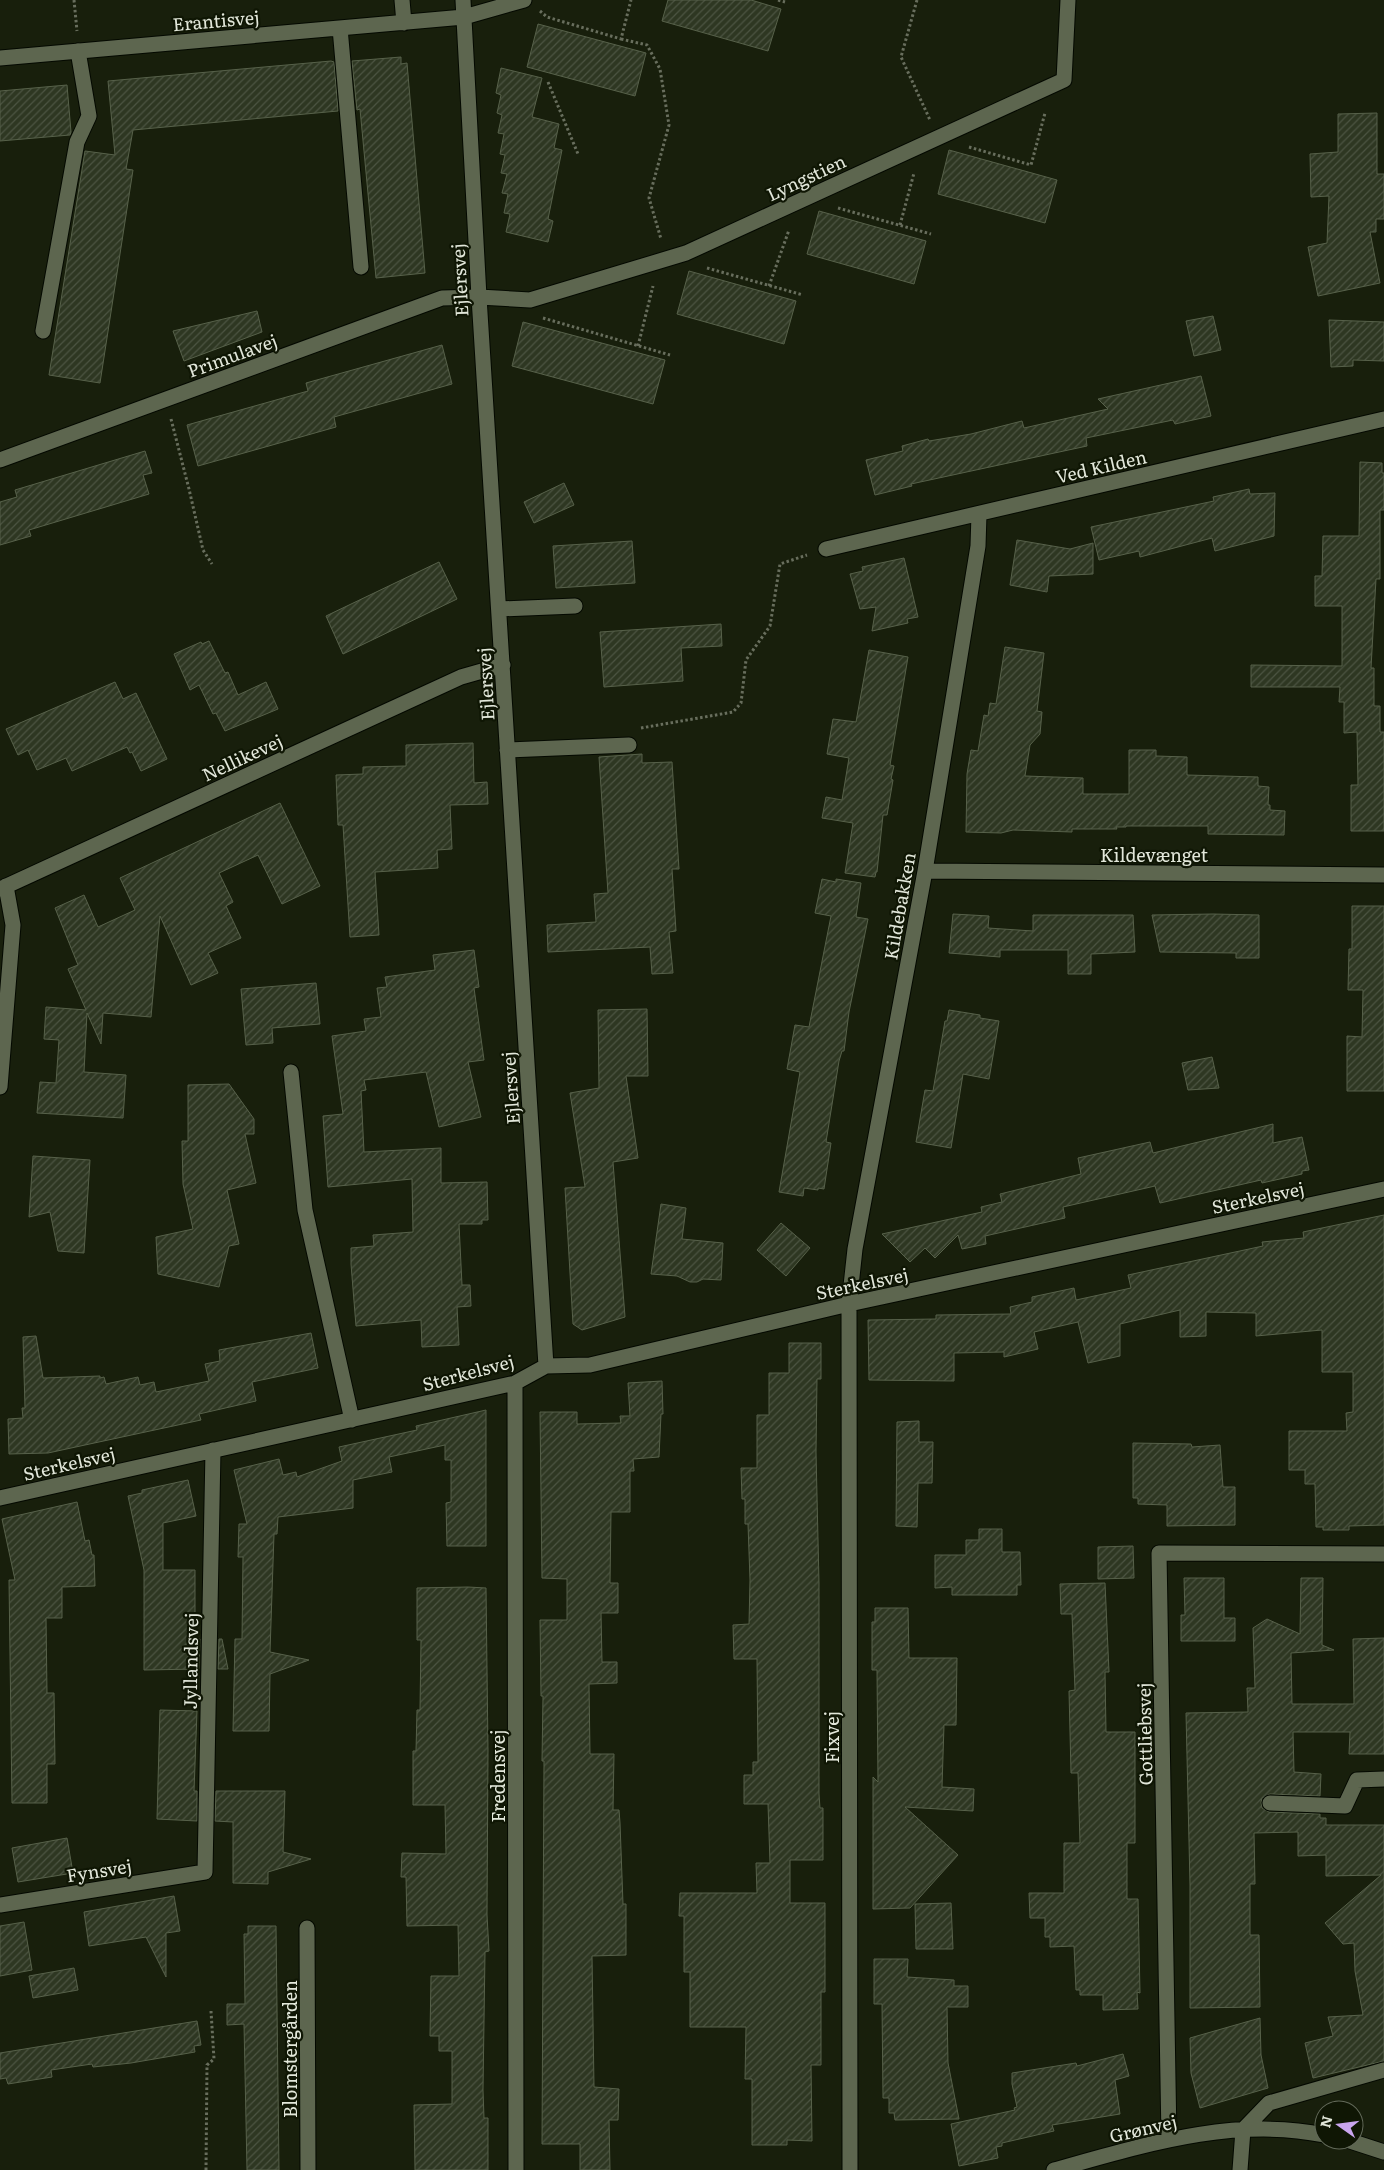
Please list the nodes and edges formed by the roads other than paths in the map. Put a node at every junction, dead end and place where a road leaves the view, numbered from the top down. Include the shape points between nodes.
1 (402, 0) edge
2 (463, 0) edge
3 (1068, 0) edge
4 (529, 3) edge
5 (464, 18) junction
6 (404, 23) junction
7 (340, 28) junction
8 (78, 51) junction
9 (0, 58) edge
10 (361, 267) dead end
11 (479, 297) junction
12 (44, 331) dead end
13 (1384, 420) edge
14 (0, 460) edge
15 (978, 514) junction
16 (826, 549) road end
17 (575, 606) dead end
18 (499, 608) junction
19 (503, 665) junction
20 (629, 744) road end
21 (507, 750) junction
22 (925, 871) junction
23 (1384, 875) edge
24 (3, 888) edge
25 (291, 1072) dead end
26 (0, 1087) edge
27 (1384, 1189) edge
28 (849, 1304) junction
29 (546, 1366) junction
30 (515, 1383) junction
31 (352, 1420) junction
32 (214, 1450) junction
33 (0, 1498) edge
34 (1384, 1554) edge
35 (1384, 1778) edge
36 (1270, 1803) dead end
37 (205, 1872) joint
38 (0, 1905) edge
39 (306, 1928) dead end
40 (1384, 2070) edge
41 (1243, 2130) junction
42 (1314, 2134) edge
43 (1169, 2139) junction
44 (1364, 2146) edge
45 (1384, 2152) edge
46 (308, 2170) edge
47 (516, 2170) edge
48 (850, 2170) edge
49 (1054, 2170) edge
50 (1240, 2170) edge

1 - 6 street
2 - 5 street, Ejlersvej
3 - 11 street, Lyngstien via 1064,80 686,253 530,300
4 - 5 street, Erantisvej
5 - 6 street, Erantisvej
5 - 11 street, Ejlersvej
6 - 7 street, Erantisvej
7 - 8 street, Erantisvej
7 - 10 street
8 - 9 street, Erantisvej
8 - 12 street via 89,116 77,142
11 - 14 street, Primulavej via 442,298
11 - 18 street, Ejlersvej
13 - 15 street, Ved Kilden
15 - 16 street, Ved Kilden
15 - 22 street, Kildebakken via 978,546
17 - 18 street
18 - 19 street, Ejlersvej
19 - 21 street, Ejlersvej
19 - 24 street, Nellikevej via 461,677
20 - 21 street
21 - 29 street, Ejlersvej
22 - 23 street, Kildevænget
22 - 28 street, Kildebakken via 855,1250
24 - 26 street via 13,925
25 - 31 street via 305,1210
27 - 28 street, Sterkelsvej
28 - 29 street, Sterkelsvej via 590,1365
28 - 48 street, Fixvej
29 - 30 street, Sterkelsvej
30 - 31 street, Sterkelsvej
30 - 47 street, Fredensvej
31 - 32 street, Sterkelsvej
32 - 33 street, Sterkelsvej
32 - 37 street, Jyllandsvej
34 - 43 street, Gottliebsvej via 1160,1553
35 - 36 street via 1358,1780 1345,1806
37 - 38 street, Fynsvej
39 - 46 street, Blomstergården
40 - 41 street via 1269,2103
41 - 42 street, Grønvej
41 - 43 street, Grønvej
41 - 50 street
43 - 49 street, Grønvej
44 - 45 street

